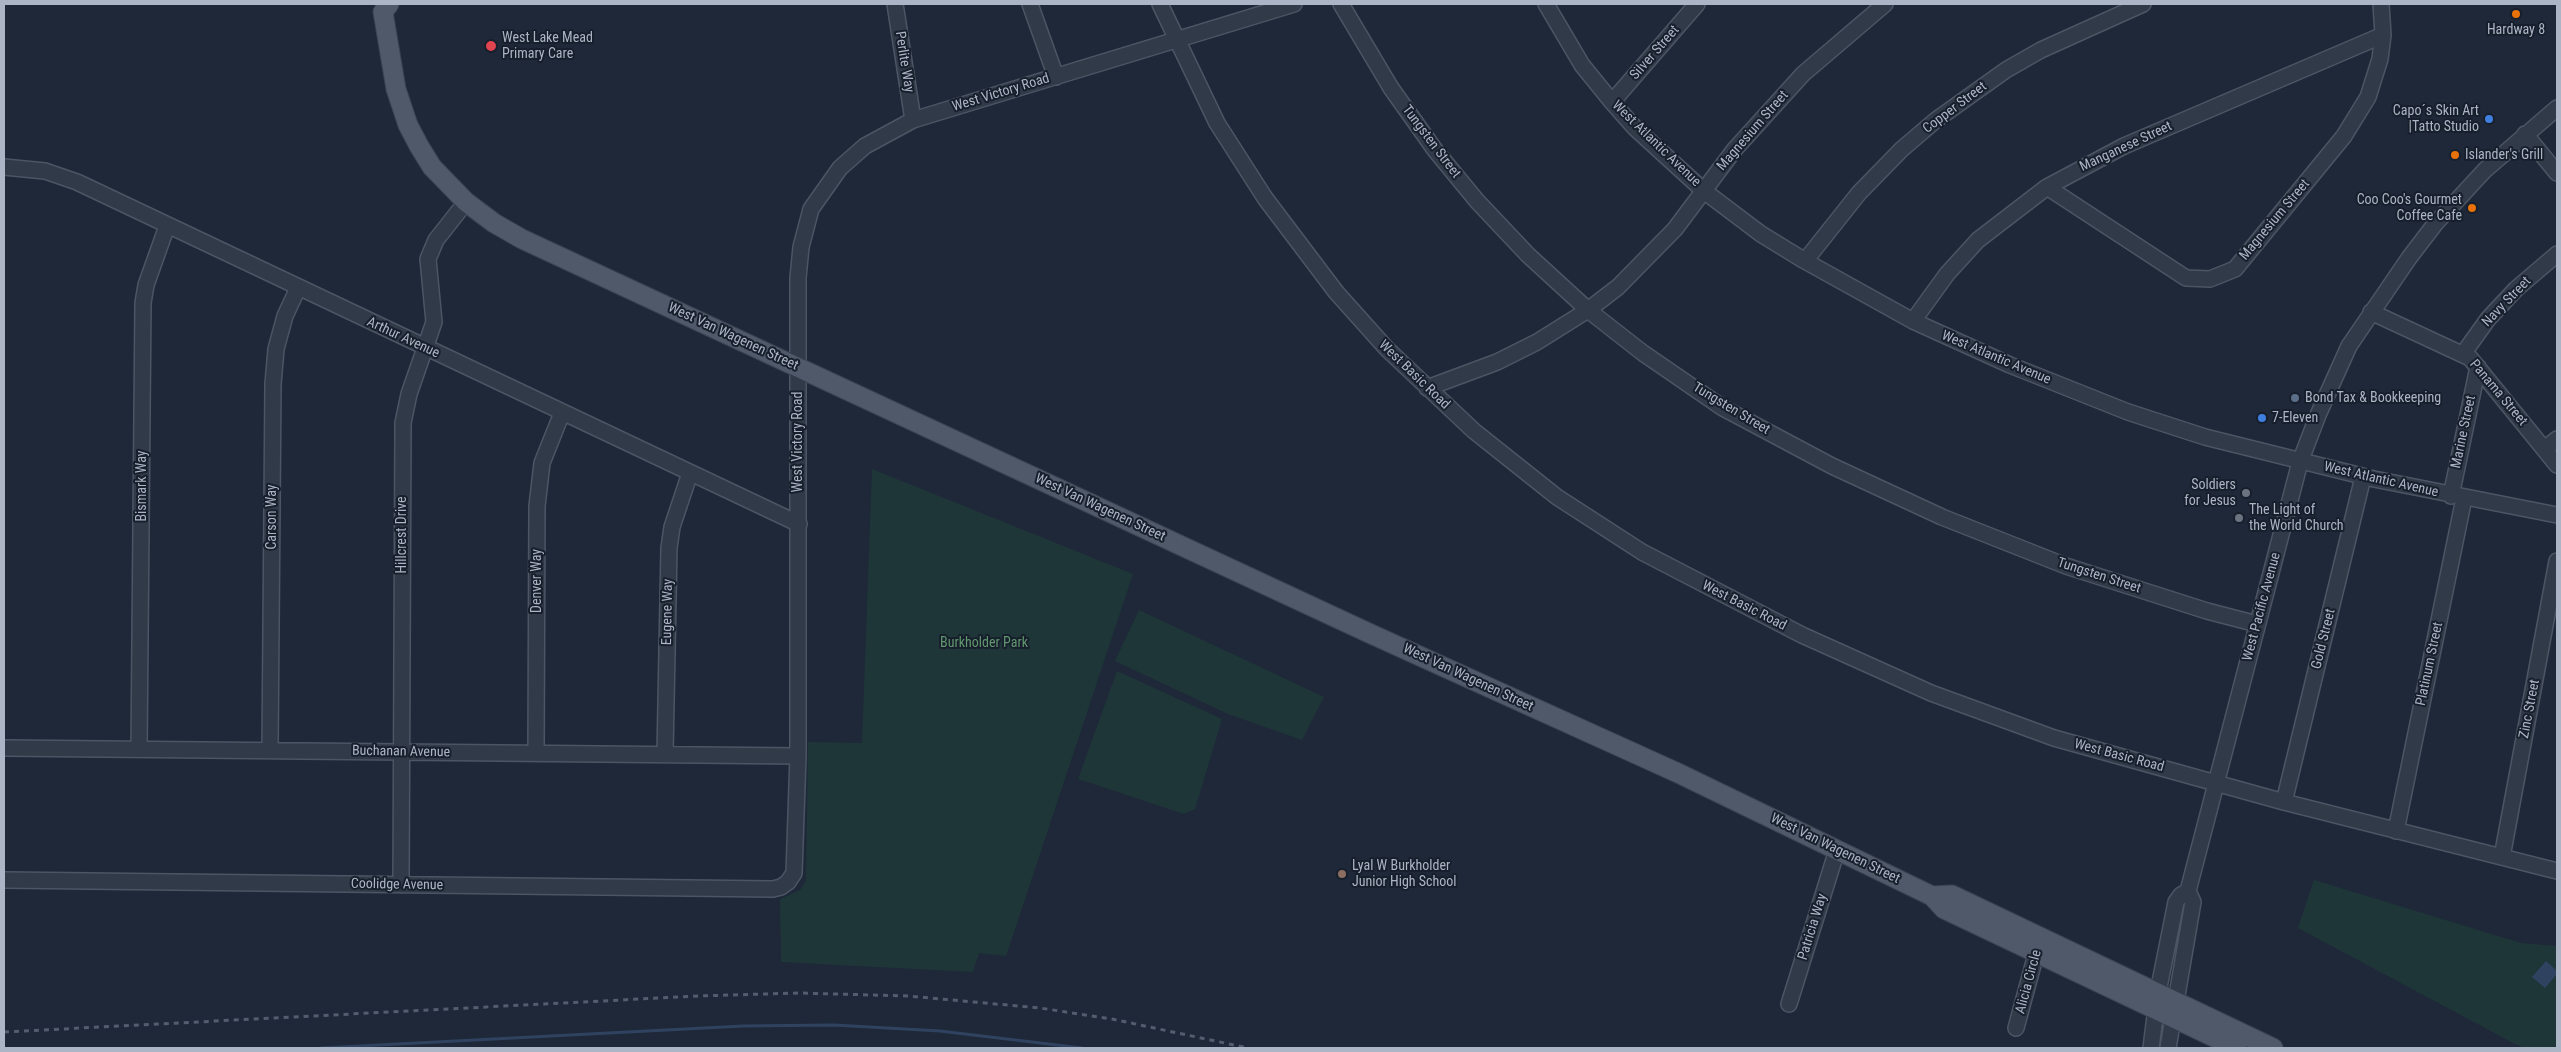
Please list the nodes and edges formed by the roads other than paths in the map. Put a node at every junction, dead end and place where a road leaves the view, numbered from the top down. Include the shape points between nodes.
1 (895, 4) edge
2 (1030, 4) edge
3 (1160, 4) edge
4 (1294, 4) edge
5 (1341, 4) edge
6 (1546, 4) edge
7 (1697, 4) edge
8 (1885, 4) edge
9 (2143, 4) edge
10 (2381, 4) edge
11 (381, 6) edge
12 (1276, 6) edge
13 (2383, 35) junction
14 (1176, 40) junction
15 (1056, 77) junction
16 (1612, 102) junction
17 (2557, 108) edge
18 (913, 120) junction
19 (2525, 134) junction
20 (4, 167) edge
21 (2557, 173) edge
22 (2047, 187) junction
23 (1704, 191) junction
24 (466, 202) junction
25 (167, 226) junction
26 (2557, 254) edge
27 (1805, 261) junction
28 (298, 288) junction
29 (1588, 310) junction
30 (2371, 312) junction
31 (1913, 321) junction
32 (425, 347) junction
33 (2463, 354) junction
34 (2478, 367) junction
35 (797, 368) junction
36 (1427, 388) junction
37 (562, 413) junction
38 (2557, 439) edge
39 (2545, 450) junction
40 (2300, 462) junction
41 (2557, 465) edge
42 (690, 473) junction
43 (2363, 477) junction
44 (2457, 497) junction
45 (2557, 515) edge
46 (799, 524) junction
47 (2557, 561) edge
48 (2257, 624) junction
49 (4, 748) edge
50 (139, 749) junction
51 (270, 750) junction
52 (402, 752) junction
53 (536, 753) junction
54 (665, 754) junction
55 (798, 756) junction
56 (2216, 783) junction
57 (2284, 802) junction
58 (2396, 831) junction
59 (1837, 850) junction
60 (2502, 857) junction
61 (2557, 871) edge
62 (4, 880) edge
63 (788, 882) joint
64 (401, 885) junction
65 (2039, 945) junction
66 (1789, 1004) dead end
67 (2165, 1004) junction
68 (2016, 1028) dead end
69 (2151, 1048) edge
70 (2168, 1048) edge
71 (2237, 1048) edge
72 (2274, 1048) edge

1 - 18 street, Perlite Way
2 - 15 street
3 - 14 street, West Basic Road
4 - 12 street, West Victory Road
5 - 29 street, Tungsten Street via 1391,88 1435,150 1496,221
6 - 16 street, West Atlantic Avenue via 1582,65
7 - 16 street, Silver Street
8 - 23 street, Magnesium Street via 1803,74 1735,148
9 - 27 street, Copper Street via 2034,54 1936,120 1859,193
10 - 13 street, Magnesium Street
11 - 24 main road, West Van Wagenen Street via 396,89 408,125 432,167
12 - 14 street, West Victory Road
13 - 22 street, Manganese Street via 2124,146
13 - 22 street, Magnesium Street via 2380,59 2368,97 2344,136 2235,269 2210,280 2186,278
14 - 15 street, West Victory Road
14 - 36 street, West Basic Road via 1218,123 1265,198 1336,292
15 - 18 street, West Victory Road
16 - 23 street, West Atlantic Avenue
17 - 19 street, West Pacific Avenue
18 - 35 street, West Victory Road via 865,146 840,168 811,209 800,255
19 - 21 street
19 - 30 street, West Pacific Avenue via 2485,170 2435,224
20 - 25 street, Arthur Avenue via 45,171 77,182
22 - 31 street, Manganese Street via 1978,240 1947,274
23 - 27 street, West Atlantic Avenue via 1761,234
23 - 29 street, Magnesium Street via 1646,261
24 - 32 street, Hillcrest Drive via 436,240 428,259 434,322
24 - 35 main road, West Van Wagenen Street via 522,239
25 - 28 street, Arthur Avenue
25 - 50 street, Bismark Way via 143,303
26 - 33 street, Navy Street via 2516,289 2488,319
27 - 31 street, West Atlantic Avenue
28 - 32 street, Arthur Avenue
28 - 51 street, Carson Way via 285,316 276,349 273,384
29 - 36 street, Magnesium Street via 1497,362
29 - 48 street, Tungsten Street via 1643,354 1723,408 1840,470 1942,517 2066,566
30 - 33 street, Panama Street
30 - 40 street, West Pacific Avenue via 2349,346
31 - 40 street, West Atlantic Avenue via 2010,365 2128,412 2205,437
32 - 37 street, Arthur Avenue
32 - 52 street, Hillcrest Drive via 409,394 402,439
33 - 34 street, Panama Street
34 - 39 street, Panama Street
34 - 44 street, Marine Street
35 - 46 street, West Victory Road
35 - 59 main road, West Van Wagenen Street via 1678,773
36 - 56 street, West Basic Road via 1474,431 1557,497 1642,552 1721,596 1931,693 2054,738
37 - 42 street, Arthur Avenue
37 - 53 street, Denver Way via 542,463 537,506
38 - 39 street
39 - 41 street, Panama Street
40 - 43 street, West Atlantic Avenue
40 - 48 street, West Pacific Avenue
42 - 46 street, Arthur Avenue
42 - 54 street, Eugene Way via 672,527 669,548
43 - 44 street, West Atlantic Avenue
43 - 57 street, Gold Street
44 - 45 street, West Atlantic Avenue
44 - 58 street, Platinum Street
46 - 55 street, West Victory Road
47 - 60 street, Zinc Street
48 - 56 street, West Pacific Avenue
49 - 50 street, Buchanan Avenue
50 - 51 street, Buchanan Avenue
51 - 52 street, Buchanan Avenue
52 - 53 street, Buchanan Avenue
52 - 64 street, Hillcrest Drive
53 - 54 street, Buchanan Avenue
54 - 55 street, Buchanan Avenue
55 - 63 street, West Victory Road via 794,873
56 - 57 street, West Basic Road
56 - 67 street, West Pacific Avenue via 2188,891 2193,902
57 - 58 street, West Basic Road
58 - 60 street, West Basic Road
59 - 65 main road, West Van Wagenen Street via 1932,896 1944,909
59 - 66 street, Patricia Way
60 - 61 street, West Basic Road
62 - 64 street, Coolidge Avenue
63 - 64 street, Coolidge Avenue via 773,889
65 - 67 main road, West Van Wagenen Street
65 - 68 street, Alicia Circle
67 - 69 street
67 - 70 street
67 - 71 main road
67 - 72 main road

